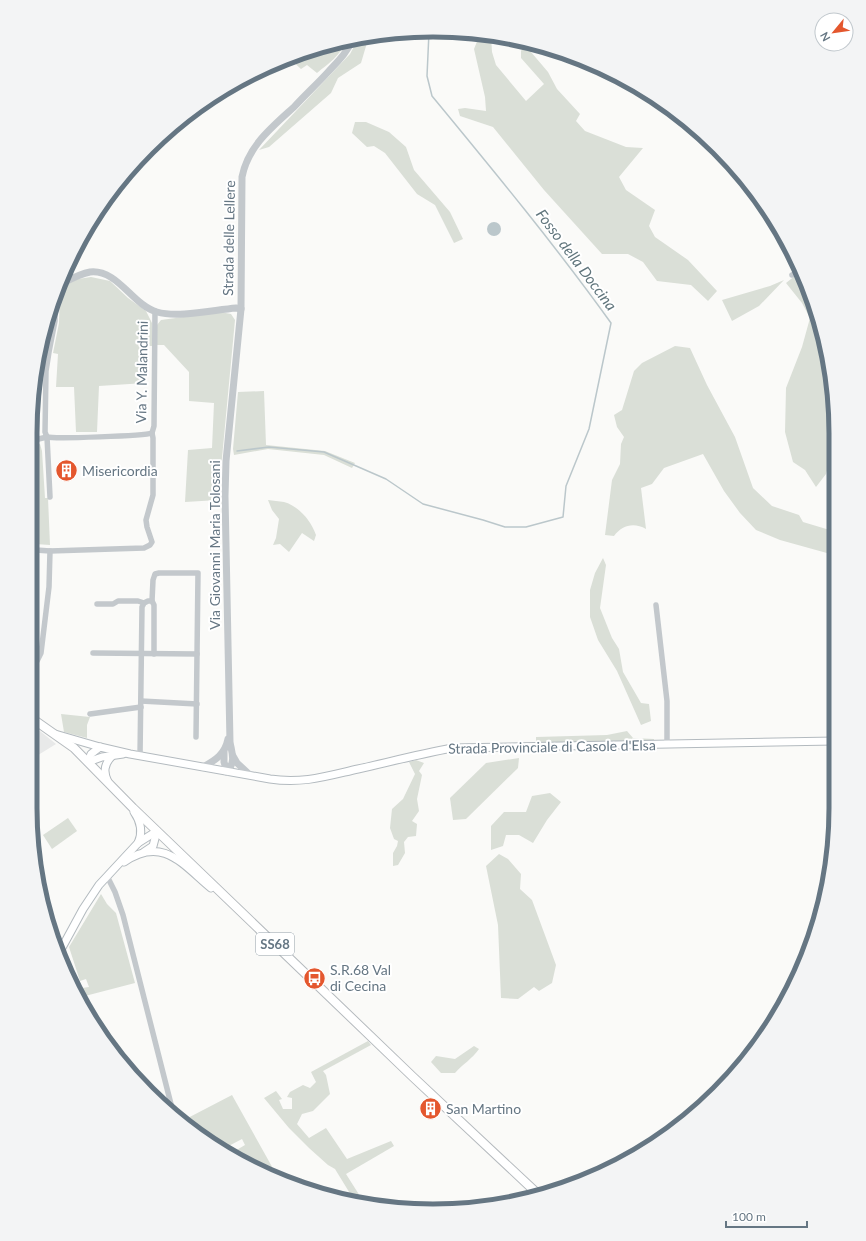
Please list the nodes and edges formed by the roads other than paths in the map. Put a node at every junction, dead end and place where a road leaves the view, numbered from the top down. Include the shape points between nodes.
1 (349, 46) edge
2 (795, 273) edge
3 (792, 275) dead end
4 (67, 281) edge
5 (241, 309) junction
6 (155, 311) junction
7 (55, 315) edge
8 (152, 433) junction
9 (47, 437) junction
10 (37, 439) edge
11 (50, 497) dead end
12 (37, 550) edge
13 (50, 551) junction
14 (152, 601) junction
15 (144, 603) junction
16 (97, 604) dead end
17 (656, 605) dead end
18 (93, 653) dead end
19 (142, 654) junction
20 (154, 654) junction
21 (197, 654) junction
22 (37, 661) edge
23 (141, 704) junction
24 (196, 704) junction
25 (90, 714) dead end
26 (37, 722) edge
27 (55, 734) junction
28 (230, 734) junction
29 (196, 737) dead end
30 (829, 741) edge
31 (667, 744) junction
32 (100, 747) junction
33 (224, 751) junction
34 (130, 754) junction
35 (112, 756) junction
36 (140, 756) junction
37 (232, 756) junction
38 (88, 762) junction
39 (203, 767) junction
40 (227, 772) junction
41 (250, 775) junction
42 (110, 786) junction
43 (127, 802) junction
44 (157, 831) junction
45 (138, 843) junction
46 (144, 853) junction
47 (114, 870) junction
48 (107, 876) junction
49 (234, 904) junction
50 (62, 947) edge
51 (171, 1105) edge
52 (535, 1191) edge

1 - 5 street, Strada delle Lellere via 337,63 269,130 248,158 242,181
2 - 3 street
4 - 6 street via 84,273 99,273 114,279 140,304
5 - 6 street via 173,314
5 - 28 street, Via Giovanni Maria Tolosani via 225,483
6 - 8 street, Via Y. Malandrini
7 - 9 street via 46,380
8 - 9 street
8 - 13 street, Via Y. Malandrini via 153,495 146,520 151,544 144,548
9 - 10 street
9 - 11 street
12 - 13 street
13 - 22 street via 48,596 41,653
14 - 15 street
14 - 20 street via 155,608
14 - 21 street via 155,574 198,573
15 - 16 street via 118,601 112,604
15 - 19 street
17 - 31 street via 667,703
18 - 19 street
19 - 20 street
19 - 23 street
20 - 21 street
21 - 24 street
23 - 24 street
23 - 25 street
23 - 36 street
24 - 29 street
26 - 27 main road, SS68
27 - 32 main road, Strada Provinciale di Casole d'Elsa
27 - 38 main road, SS68
28 - 33 street, Via Giovanni Maria Tolosani
28 - 37 street, Via Giovanni Maria Tolosani
30 - 31 main road, Strada Provinciale di Casole d'Elsa
31 - 41 main road, Strada Provinciale di Casole d'Elsa via 452,748 304,781 285,781
32 - 34 main road, Strada Provinciale di Casole d'Elsa
32 - 38 main road via 91,754
33 - 39 street via 216,760
33 - 40 street, Via Giovanni Maria Tolosani
34 - 35 main road
34 - 36 main road, Strada Provinciale di Casole d'Elsa
35 - 38 main road
35 - 42 main road via 104,769
36 - 39 main road, Strada Provinciale di Casole d'Elsa
37 - 40 street, Via Giovanni Maria Tolosani via 233,763
37 - 41 street
38 - 42 main road, SS68
39 - 40 main road, Strada Provinciale di Casole d'Elsa
40 - 41 main road, Strada Provinciale di Casole d'Elsa
42 - 43 main road, SS68
43 - 44 main road, SS68
43 - 45 main road via 140,821 141,834
44 - 45 main road
44 - 46 main road via 152,846
44 - 49 main road, SS68
45 - 47 main road
46 - 47 main road via 131,858
46 - 49 main road via 158,852 176,858
47 - 48 main road
48 - 50 main road via 90,897
48 - 51 street via 123,915
49 - 52 main road, SS68

